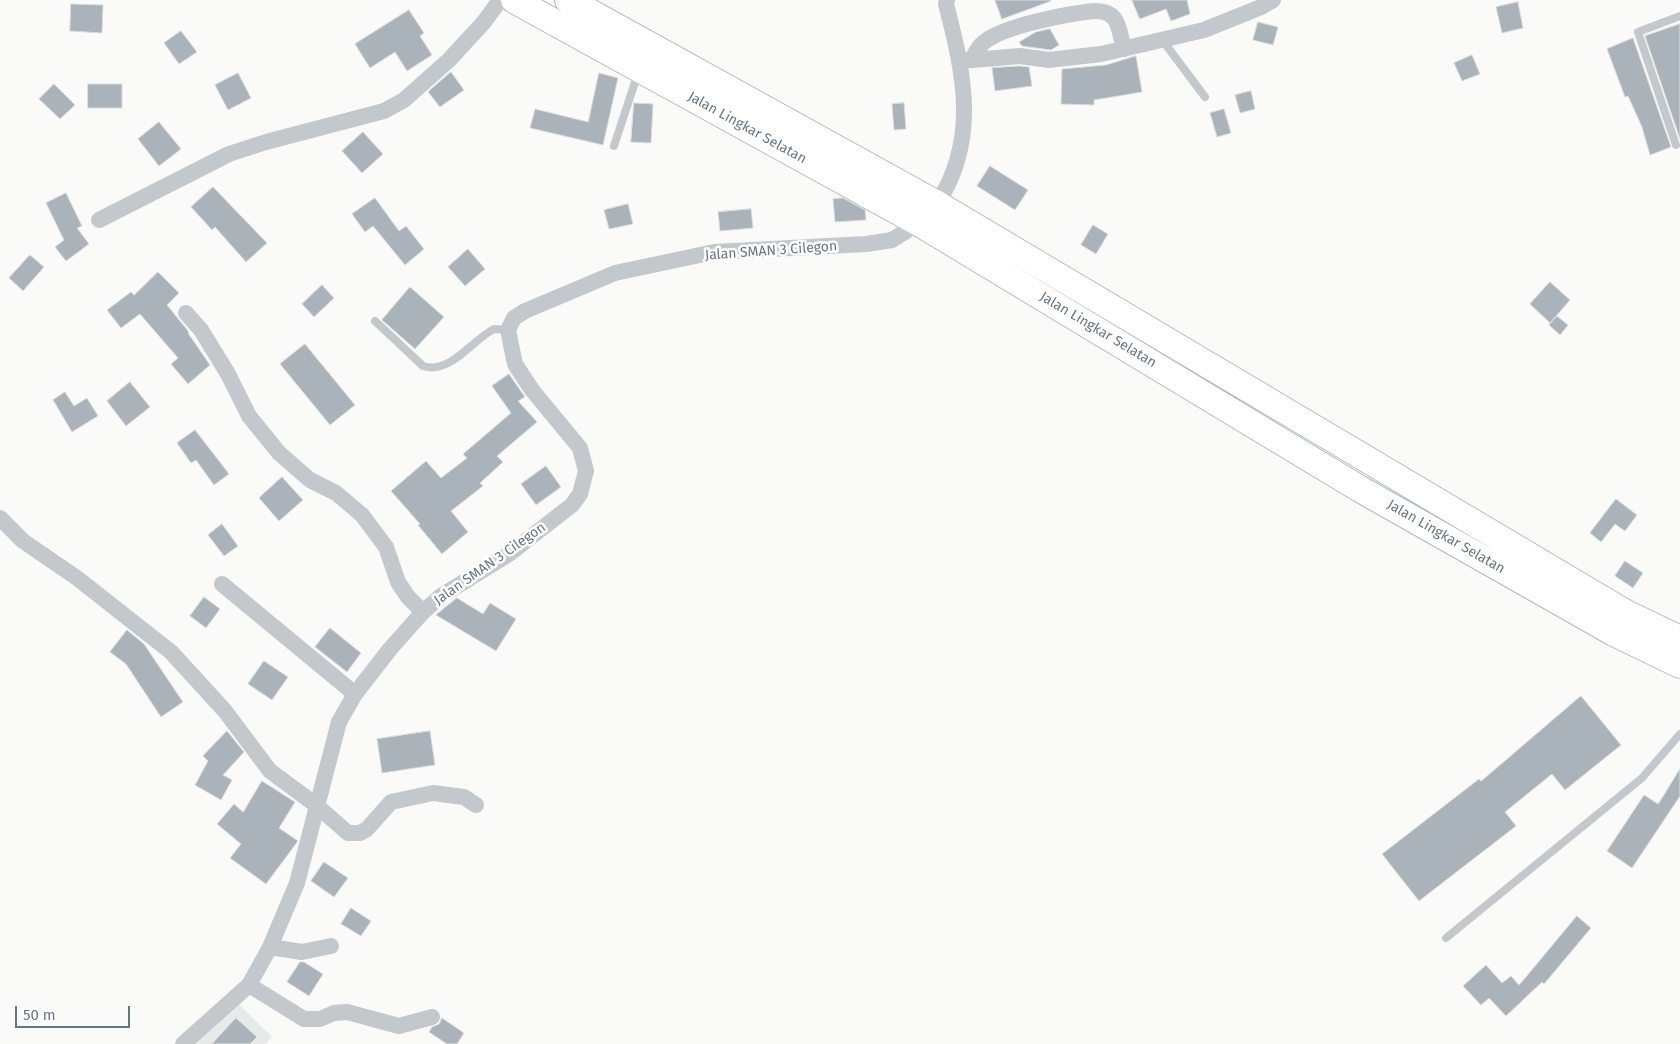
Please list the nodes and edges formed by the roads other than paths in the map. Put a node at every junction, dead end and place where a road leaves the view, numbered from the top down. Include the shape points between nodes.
1 (500, 0) edge
2 (514, 0) edge
3 (568, 0) edge
4 (947, 0) edge
5 (1273, 0) edge
6 (1680, 16) edge
7 (1163, 41) junction
8 (1124, 49) junction
9 (966, 60) junction
10 (640, 69) junction
11 (1205, 98) dead end
12 (1676, 144) dead end
13 (614, 146) dead end
14 (928, 214) junction
15 (99, 220) dead end
16 (186, 313) dead end
17 (374, 321) dead end
18 (508, 330) junction
19 (0, 518) edge
20 (222, 584) dead end
21 (423, 612) junction
22 (1680, 638) edge
23 (1680, 665) edge
24 (355, 694) junction
25 (1680, 734) edge
26 (316, 805) junction
27 (476, 805) dead end
28 (1446, 938) dead end
29 (331, 946) dead end
30 (270, 947) junction
31 (249, 985) junction
32 (432, 1017) dead end
33 (183, 1044) edge

1 - 15 street via 449,60 404,100 384,111 229,154
2 - 10 highway, Jalan Lingkar Selatan
3 - 14 highway, Jalan Lingkar Selatan
4 - 9 street
5 - 7 street via 1229,21
6 - 12 lane via 1638,32
7 - 8 street
7 - 11 lane
8 - 9 street via 1049,60 1020,56
8 - 9 street via 1115,18 1105,10 1012,29 991,37
9 - 14 street via 966,99 960,145 949,186
10 - 13 lane
10 - 14 highway, Jalan Lingkar Selatan
14 - 18 street, Jalan SMAN 3 Cilegon via 892,240 714,252 614,273 525,311 514,318
14 - 22 highway, Jalan Lingkar Selatan via 1615,607
14 - 23 highway, Jalan Lingkar Selatan via 1360,489 1614,633
16 - 21 street via 201,330 228,374 249,416 279,453 310,480 336,493 362,515 386,547 398,582
17 - 18 lane via 423,366 430,368 443,366 494,329
18 - 21 street, Jalan SMAN 3 Cilegon via 515,364 580,448 586,471 584,481 572,505 509,554 441,596
19 - 26 street via 23,541 77,578 171,652 225,711 270,771
20 - 24 street
21 - 24 street, Jalan SMAN 3 Cilegon
24 - 26 street, Jalan SMAN 3 Cilegon via 339,722
25 - 28 lane via 1642,778
26 - 27 street via 348,833 367,830 391,802 433,794 464,797
26 - 30 street, Jalan SMAN 3 Cilegon via 297,882
29 - 30 street via 302,952
30 - 31 street, Jalan SMAN 3 Cilegon
31 - 32 street via 304,1019 320,1019 348,1012 399,1026
31 - 33 street, Jalan SMAN 3 Cilegon

